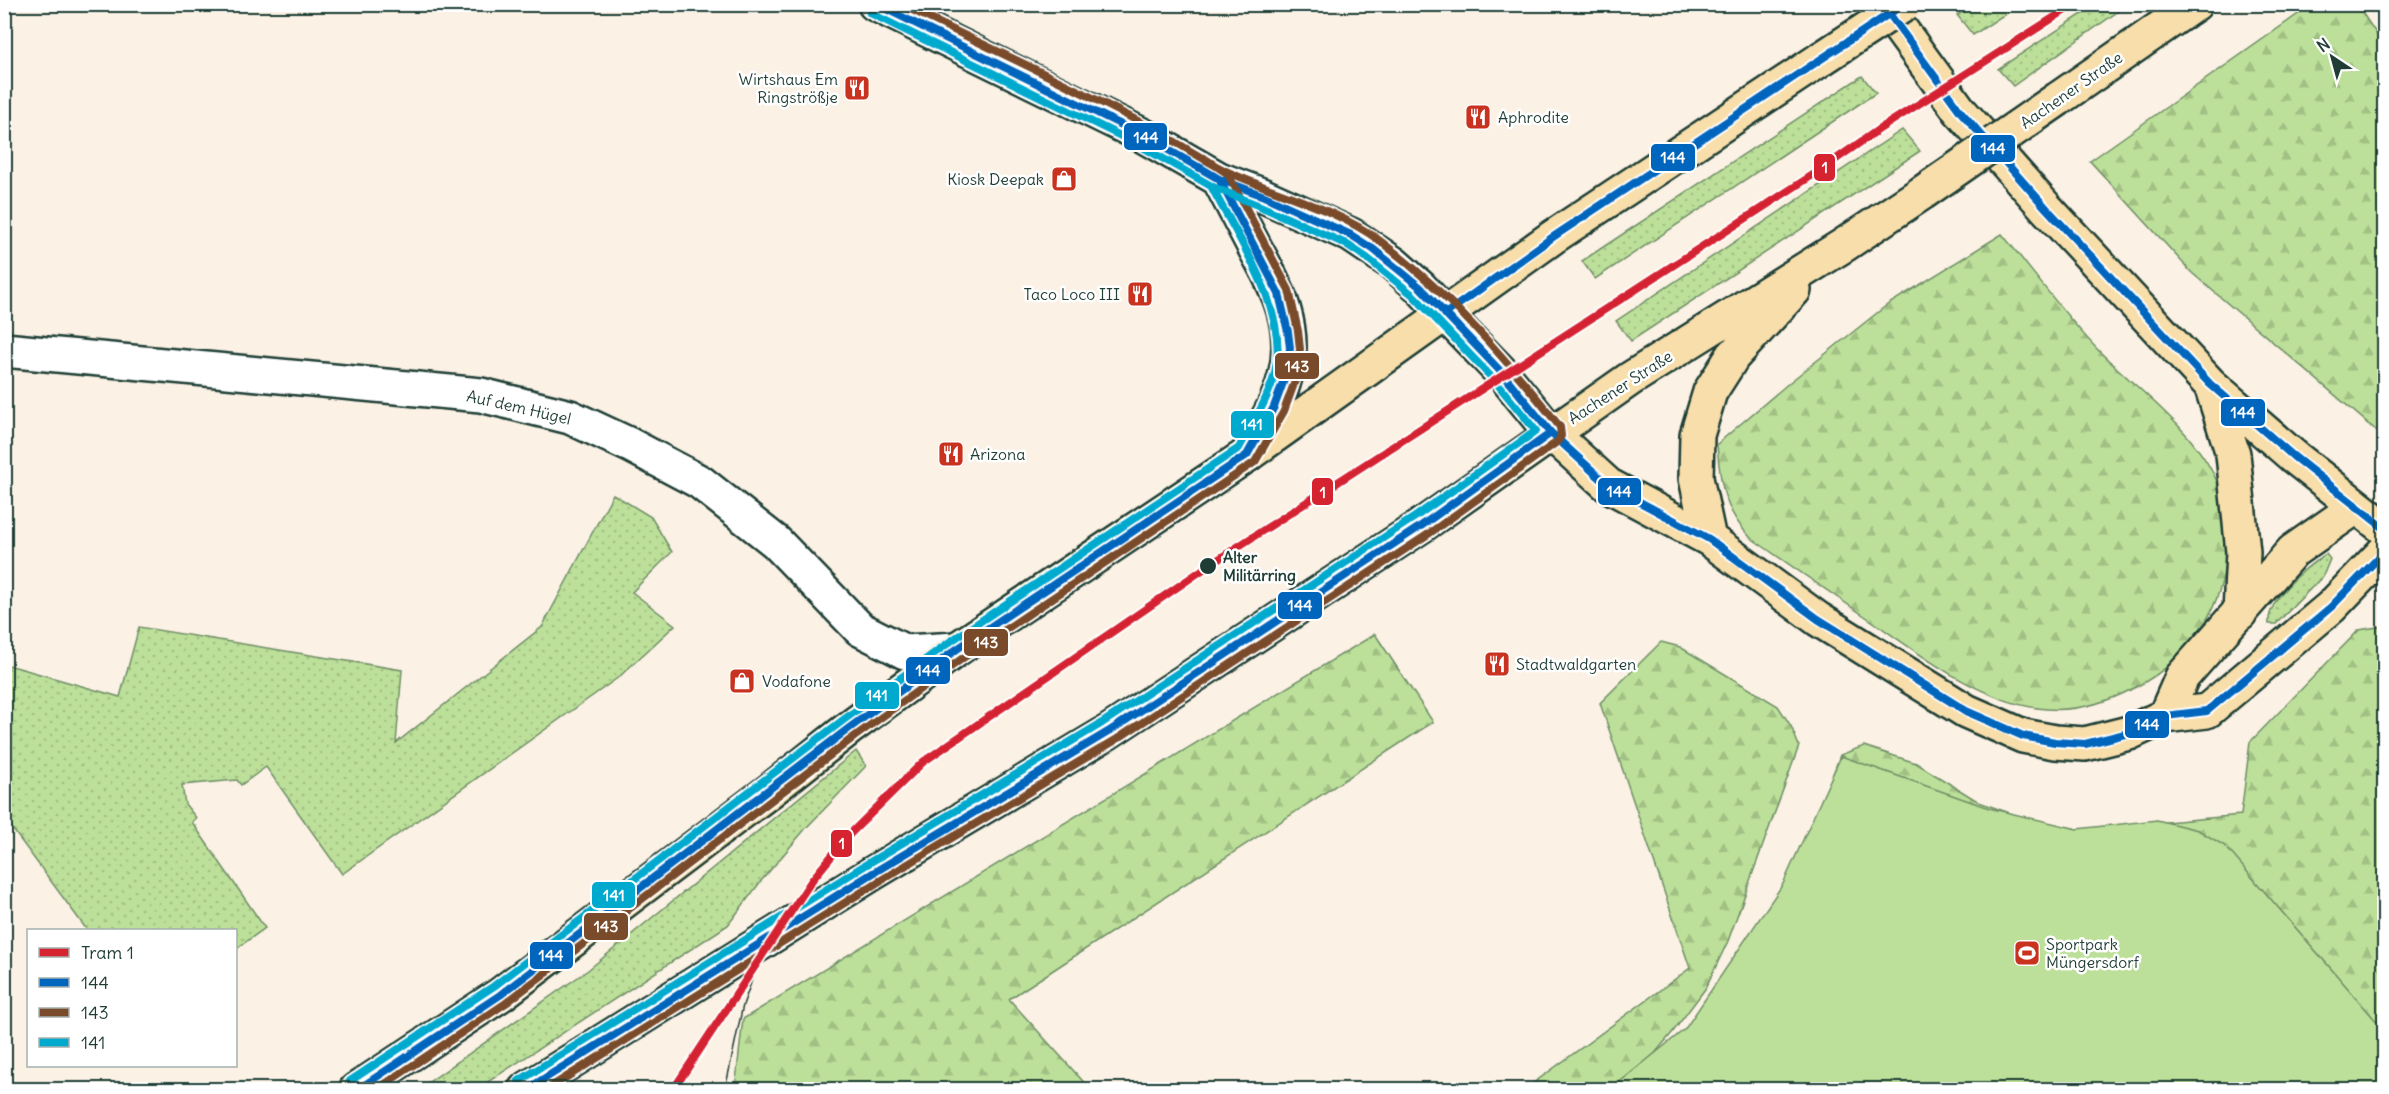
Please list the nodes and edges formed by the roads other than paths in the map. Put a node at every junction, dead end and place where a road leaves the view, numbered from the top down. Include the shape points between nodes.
1 (875, 4) edge
2 (1882, 4) edge
3 (1905, 4) edge
4 (2194, 4) edge
5 (1219, 179) junction
6 (1844, 245) junction
7 (1444, 314) junction
8 (4, 350) edge
9 (2210, 384) junction
10 (1551, 433) junction
11 (1247, 455) junction
12 (2356, 507) junction
13 (2385, 528) edge
14 (1709, 539) junction
15 (2385, 552) edge
16 (2240, 613) junction
17 (957, 649) junction
18 (2165, 716) junction
19 (356, 1089) edge
20 (525, 1089) edge

1 - 5 street via 1144,136
2 - 9 main road via 1960,111
3 - 7 main road, bridge via 1553,237
4 - 6 main road, Aachener Straße, bridge
5 - 7 street via 1351,235 1394,264
5 - 11 street via 1280,294 1290,348 1274,407
6 - 10 main road, Aachener Straße
6 - 14 main road via 1783,300 1733,356 1710,392 1697,435 1696,478
7 - 10 main road via 1503,374
7 - 11 main road
8 - 17 street, Auf dem Hügel via 481,395 570,417 700,482 776,542 860,629 905,652
9 - 12 main road
9 - 16 main road via 2233,454 2242,552
10 - 14 main road via 1608,485
10 - 20 main road, Aachener Straße via 1421,526 1108,732
11 - 17 main road
12 - 13 main road
12 - 16 main road via 2293,551
14 - 18 main road via 1864,648 1966,711 2024,736 2085,744 2129,733
15 - 18 main road via 2331,607 2207,711
16 - 18 main road via 2182,677
17 - 19 main road via 500,995

